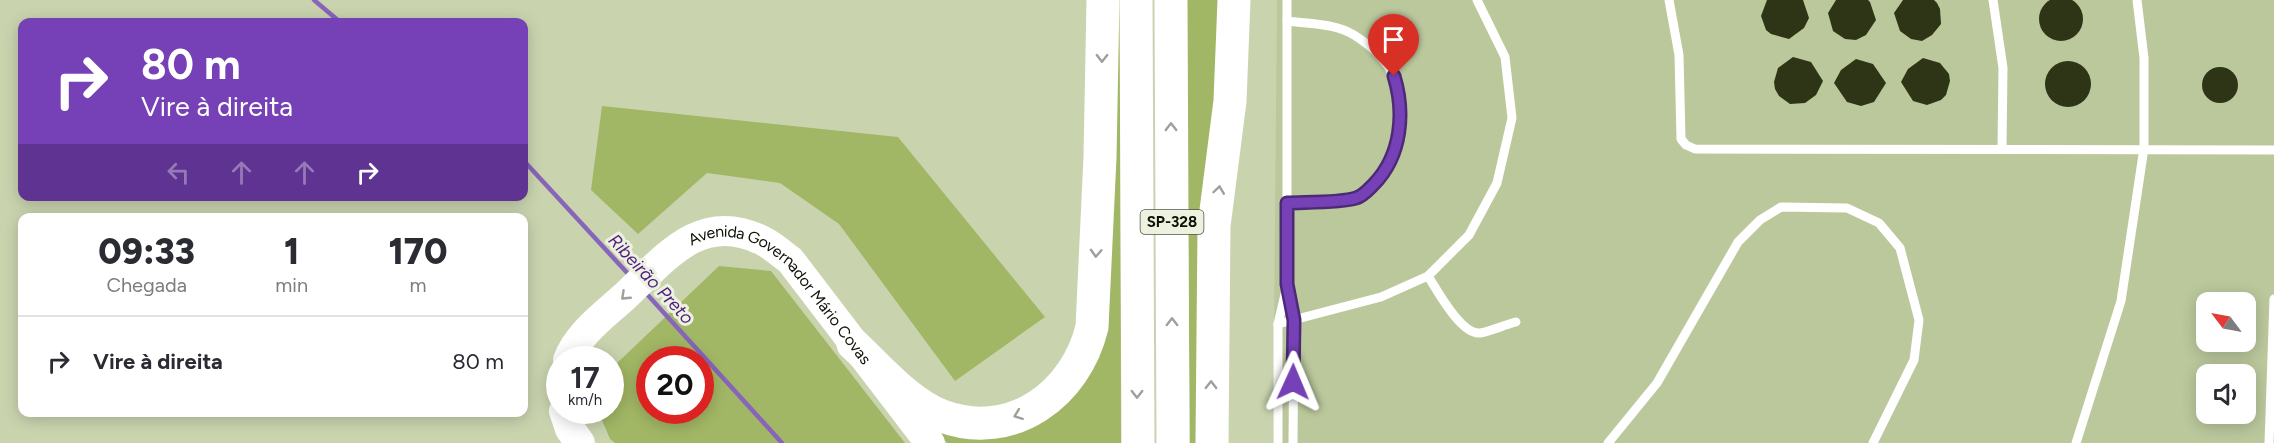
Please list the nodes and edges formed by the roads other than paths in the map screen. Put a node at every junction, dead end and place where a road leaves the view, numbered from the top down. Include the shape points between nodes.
1 (1103, 0) edge
2 (1136, 0) edge
3 (1171, 0) edge
4 (1234, 0) edge
5 (1287, 0) edge
6 (1477, 0) edge
7 (1668, 0) edge
8 (1993, 0) edge
9 (2137, 0) edge
10 (1287, 21) junction
11 (2002, 148) junction
12 (2144, 148) junction
13 (2274, 150) edge
14 (1287, 203) junction
15 (1428, 276) junction
16 (1287, 284) junction
17 (2274, 299) edge
18 (1294, 320) junction
19 (1516, 322) dead end
20 (1278, 324) junction
21 (853, 344) junction
22 (576, 346) edge
23 (568, 424) edge
24 (579, 443) edge
25 (930, 443) edge
26 (1138, 443) edge
27 (1173, 443) edge
28 (1212, 443) edge
29 (1278, 443) edge
30 (1293, 443) edge
31 (1608, 443) edge
32 (1873, 443) edge
33 (2076, 443) edge
34 (2269, 443) edge

1 -> 21 highway via 1092,327 1072,376 1046,402 1014,418 978,423 943,416 911,398
2 -> 26 highway, SP-328
27 -> 3 highway, SP-328
28 -> 4 highway via 1214,226 1230,101
5 - 10 lane
6 - 15 lane via 1505,57 1512,118 1497,183 1469,235
7 - 11 lane via 1679,55 1681,139 1695,149
8 - 11 lane via 2002,68
9 - 12 lane via 2144,58
10 - 14 lane
10 - 14 lane via 1335,27 1368,46 1394,76 1400,113 1393,159 1368,191 1356,198
11 - 12 lane
12 - 13 lane
12 - 33 lane via 2121,301
14 - 16 lane
15 - 18 lane via 1381,297
15 - 19 lane via 1470,332
16 - 18 lane
16 - 20 lane
17 - 34 lane
18 - 20 lane
18 - 30 lane
20 - 29 lane
21 -> 22 main road, Avenida Governador Mário Covas via 790,260 760,239 730,230 706,232 683,242
21 - 25 main road, Avenida Governador Mário Covas
23 - 24 main road
31 - 32 lane via 1657,383 1738,242 1760,220 1781,207 1847,208 1879,224 1900,248 1919,320 1914,360

